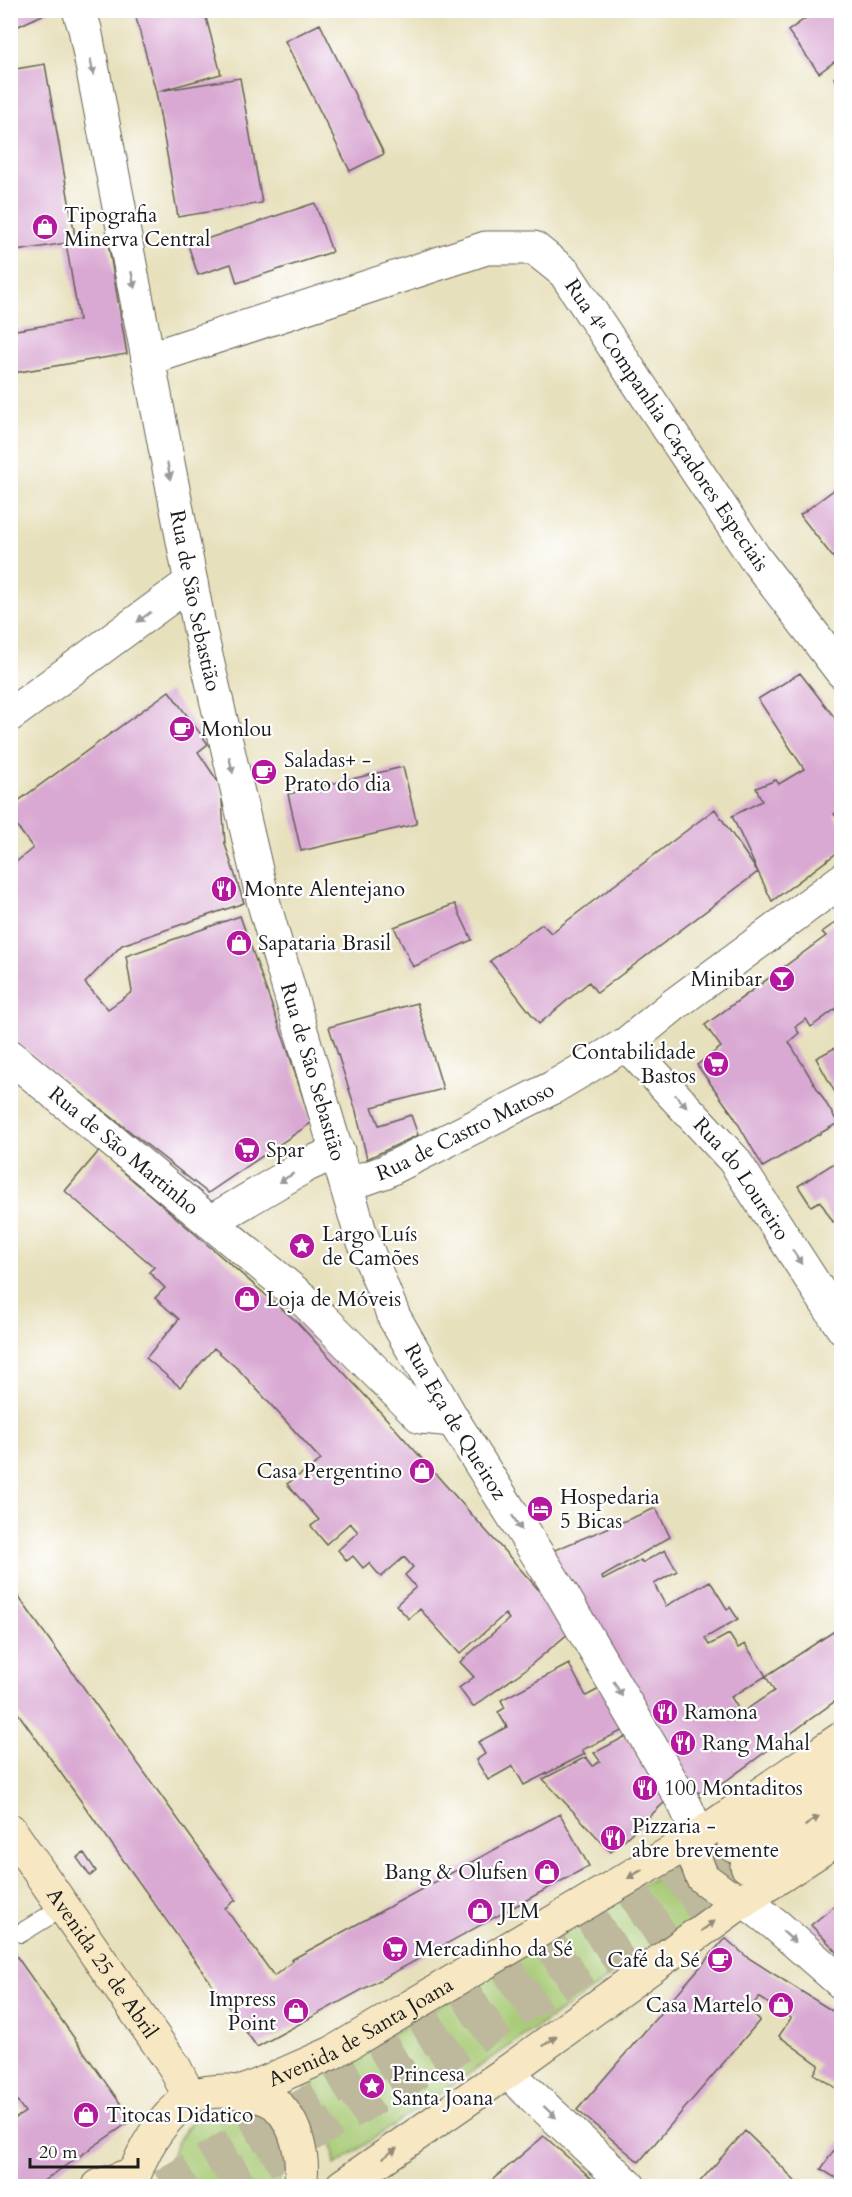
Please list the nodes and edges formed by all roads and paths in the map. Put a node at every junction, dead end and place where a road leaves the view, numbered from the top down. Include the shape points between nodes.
1 (79, 10) edge
2 (148, 359) junction
3 (191, 582) junction
4 (842, 672) edge
5 (10, 715) edge
6 (842, 880) edge
7 (626, 1044) junction
8 (10, 1056) edge
9 (342, 1167) junction
10 (210, 1222) junction
11 (842, 1327) edge
12 (453, 1420) junction
13 (842, 1738) edge
14 (842, 1771) edge
15 (842, 1800) edge
16 (10, 1830) edge
17 (699, 1836) junction
18 (842, 1836) edge
19 (744, 1900) junction
20 (63, 1905) junction
21 (21, 1933) dead end
22 (842, 1983) edge
23 (507, 2072) junction
24 (243, 2092) junction
25 (190, 2098) junction
26 (133, 2180) edge
27 (99, 2187) edge
28 (300, 2187) edge
29 (342, 2187) edge
30 (629, 2187) edge

1 -> 2 street, Rua de São Sebastião
2 -> 3 street, Rua de São Sebastião
2 - 4 street, Rua 4ª Companhia Caçadores Especiais via 486,248 534,248 565,273 754,557
3 -> 5 street
3 -> 9 street, Rua de São Sebastião via 264,904
6 - 7 street, Rua de Castro Matoso
7 - 9 street, Rua de Castro Matoso via 552,1088 384,1172 367,1178
7 -> 11 street, Rua do Loureiro via 734,1160
8 - 10 street, Rua de São Martinho
9 -> 10 street, Rua de Castro Matoso via 307,1165
9 - 12 street, Rua Eça de Queiroz via 360,1232 394,1317
10 - 12 street via 303,1299 421,1417
12 -> 17 street, Rua Eça de Queiroz via 561,1592 680,1796
13 - 17 street, Avenida de Santa Joana
14 -> 15 street via 740,1856
16 - 20 street, Avenida 25 de Abril
17 - 19 street via 694,1856 702,1877 726,1895
17 -> 24 street, Avenida de Santa Joana via 332,2053
18 - 19 street
19 -> 22 street
23 -> 19 street
20 - 21 lane
20 - 25 street, Avenida 25 de Abril via 174,2066
29 -> 23 street
23 -> 30 street
24 - 25 street via 216,2091
24 - 28 street via 275,2103 289,2120 299,2146
25 - 26 street via 154,2133
26 - 27 street

